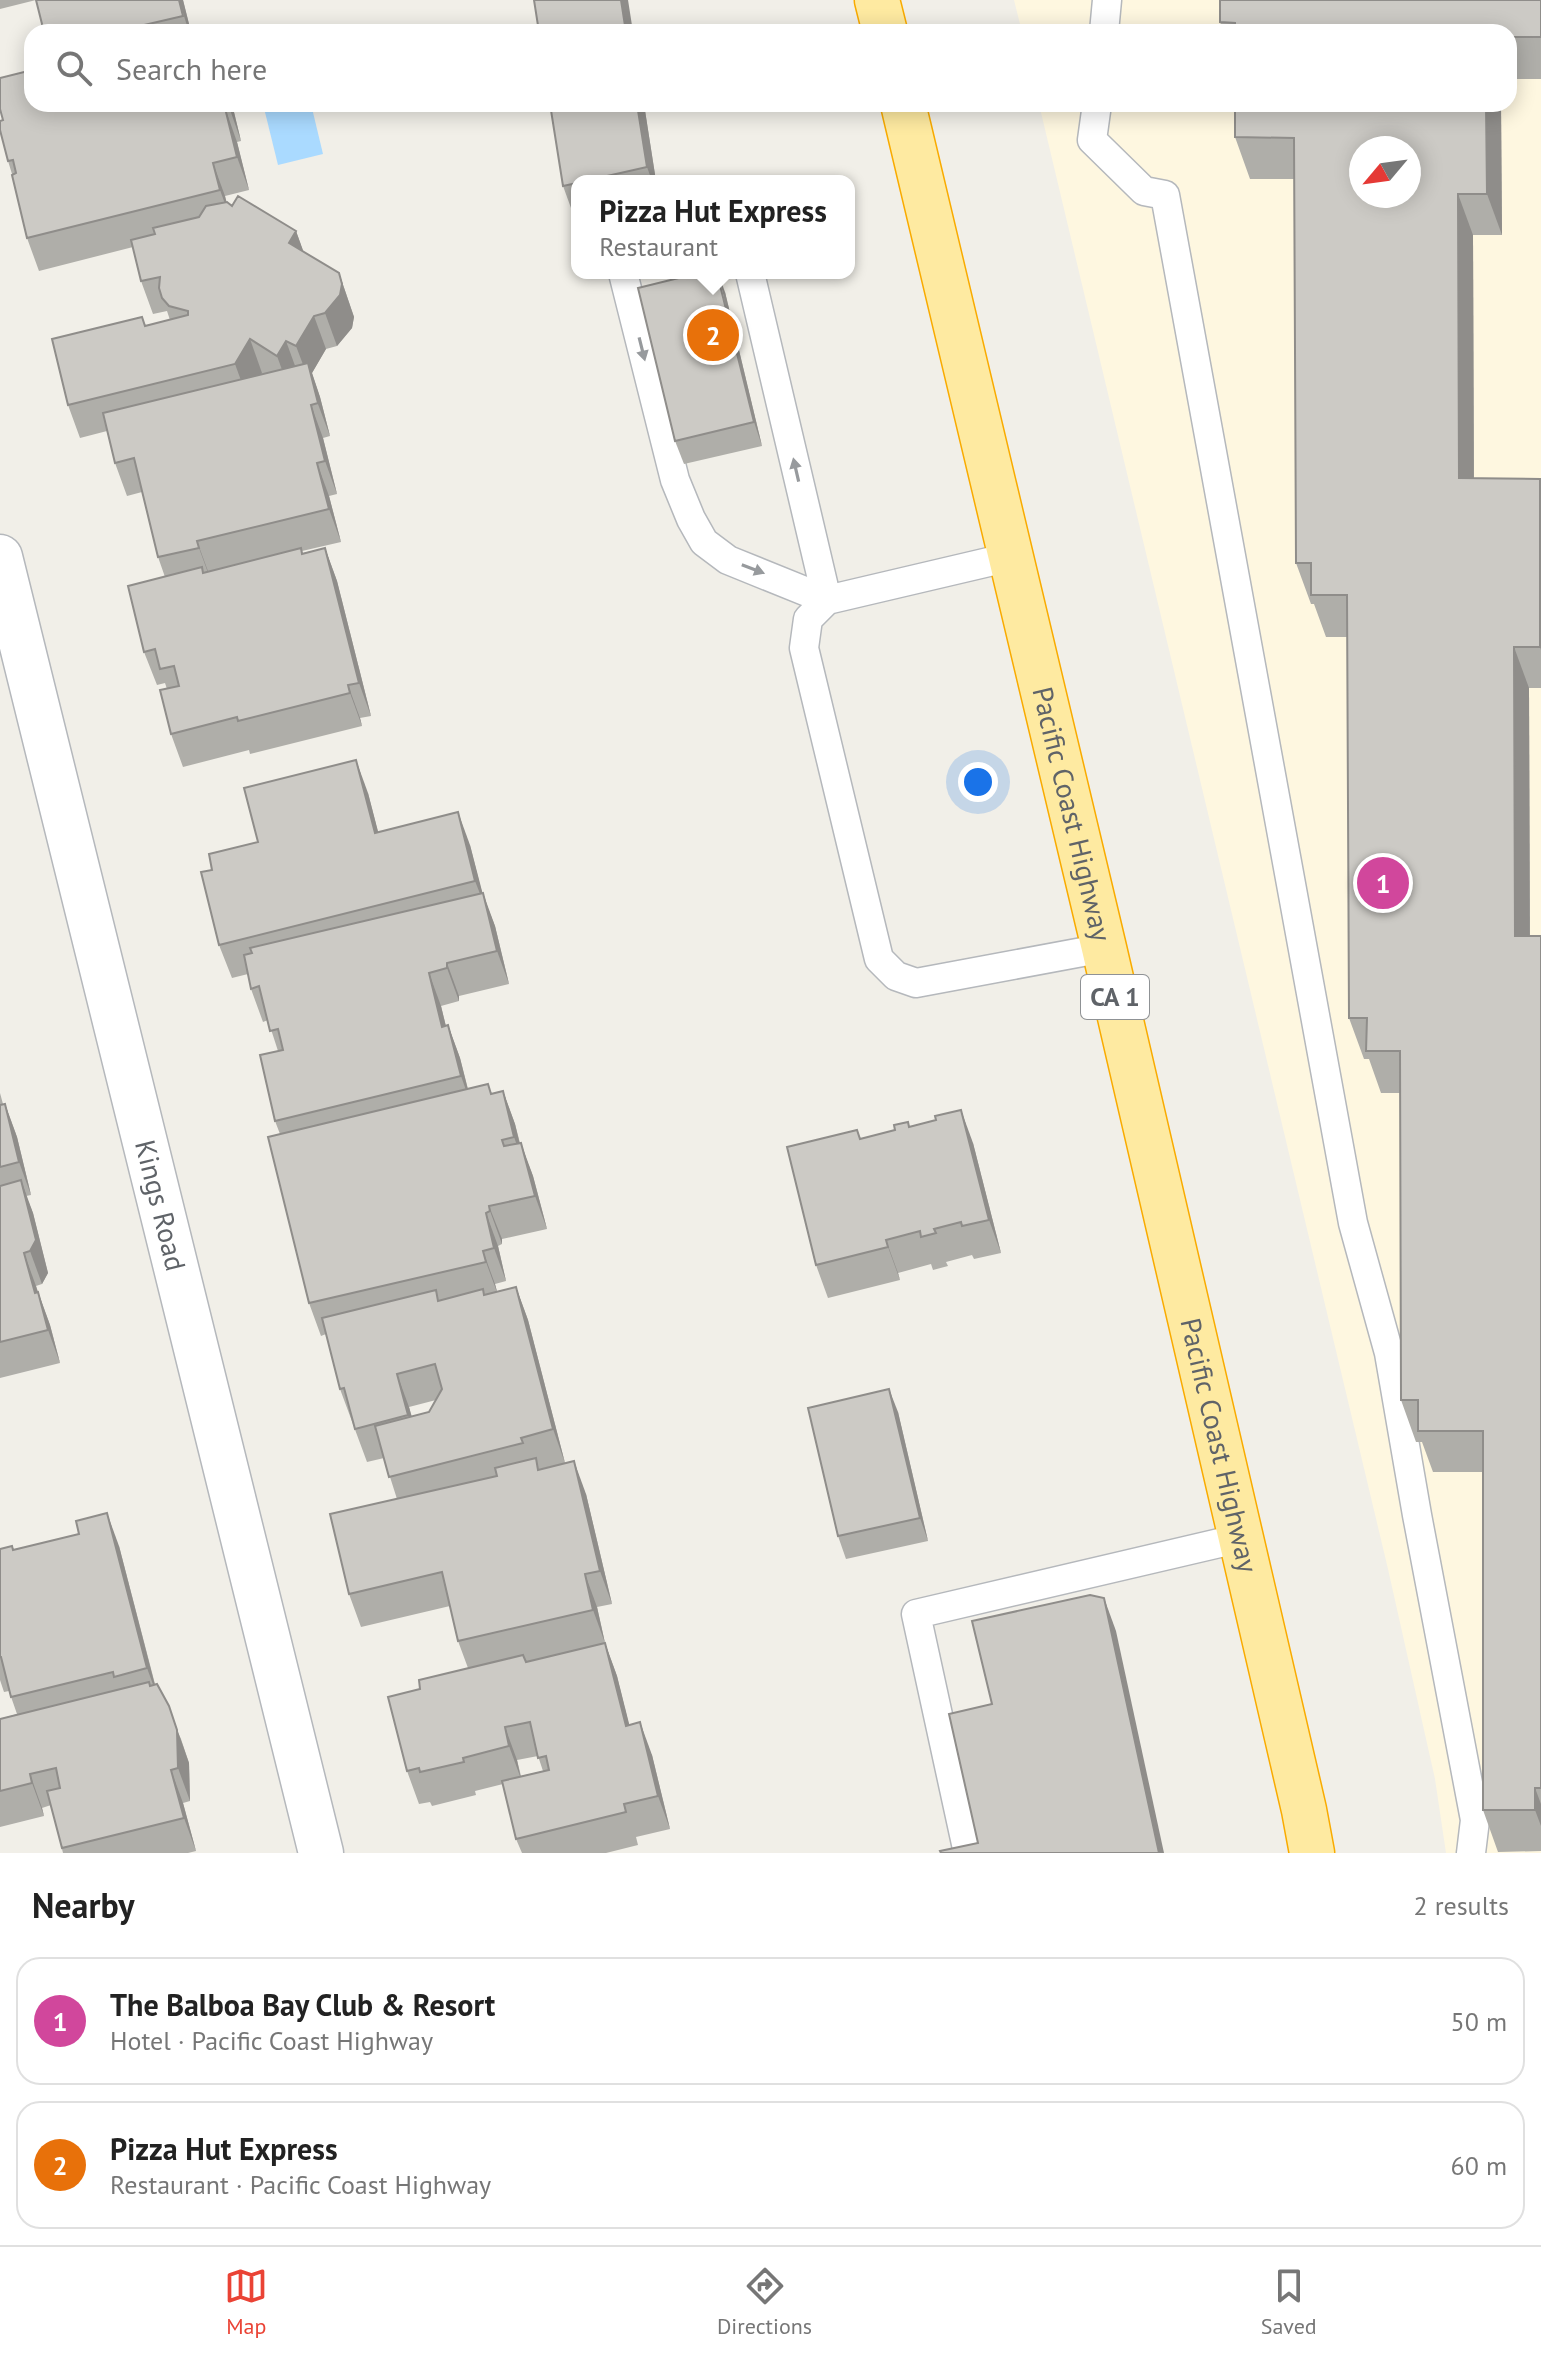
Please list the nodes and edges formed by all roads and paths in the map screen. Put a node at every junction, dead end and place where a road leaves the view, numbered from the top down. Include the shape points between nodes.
1 (877, 0) edge
2 (1107, 0) edge
3 (883, 24) edge
4 (1105, 24) edge
5 (905, 112) edge
6 (1096, 112) edge
7 (625, 279) edge
8 (751, 279) edge
9 (0, 557) edge
10 (1010, 557) junction
11 (827, 600) junction
12 (1104, 948) junction
13 (1241, 1538) junction
14 (321, 1853) edge
15 (968, 1853) edge
16 (1312, 1853) edge
17 (1471, 1853) edge

1 - 3 highway
2 - 4 lane
5 - 10 highway, Pacific Coast Highway / CA 1
6 - 17 lane via 1092,140 1144,191 1165,195 1353,1223 1389,1353 1475,1820
7 -> 11 lane via 675,480 704,542 728,560
11 -> 8 lane
9 - 14 street, Kings Road
10 - 11 lane
10 - 12 highway, Pacific Coast Highway / CA 1
11 - 12 lane via 808,619 804,648 879,959 896,976 916,983
12 - 13 highway, Pacific Coast Highway / CA 1
13 - 15 lane via 916,1614
13 - 16 highway, Pacific Coast Highway / CA 1

